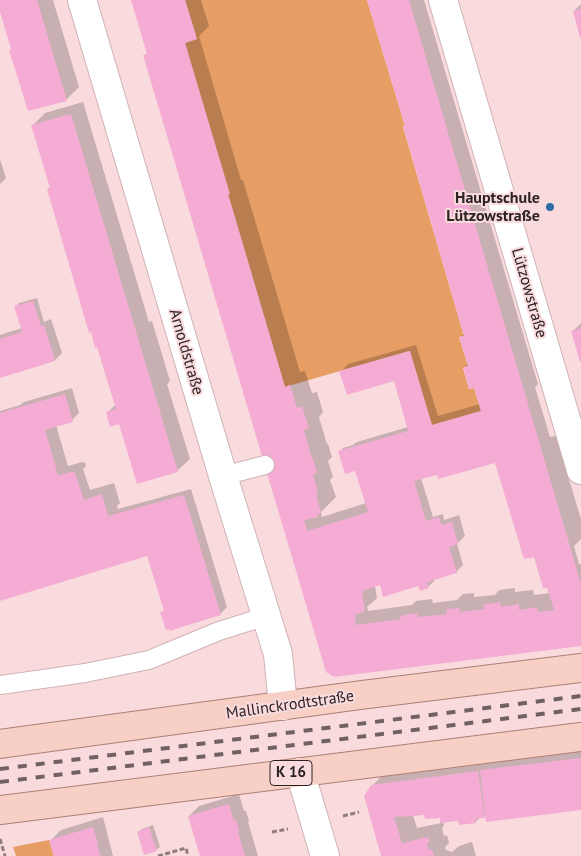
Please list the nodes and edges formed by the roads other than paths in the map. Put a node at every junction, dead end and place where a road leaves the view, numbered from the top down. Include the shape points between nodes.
1 (82, 0) edge
2 (443, 0) edge
3 (265, 465) dead end
4 (581, 470) edge
5 (223, 476) junction
6 (267, 616) junction
7 (581, 668) edge
8 (0, 685) edge
9 (283, 706) junction
10 (581, 737) edge
11 (0, 744) edge
12 (300, 772) junction
13 (0, 810) edge
14 (325, 856) edge

1 - 5 street, Arnoldstraße
2 - 4 street, Lützowstraße
3 - 5 lane
5 - 6 street, Arnoldstraße
6 - 8 lane via 219,630 149,660
6 - 9 street, Arnoldstraße via 278,654
7 - 9 main road, Mallinckrodtstraße
9 - 11 main road, Mallinckrodtstraße
10 - 12 main road, K 16
12 - 13 main road, K 16
12 - 14 street

